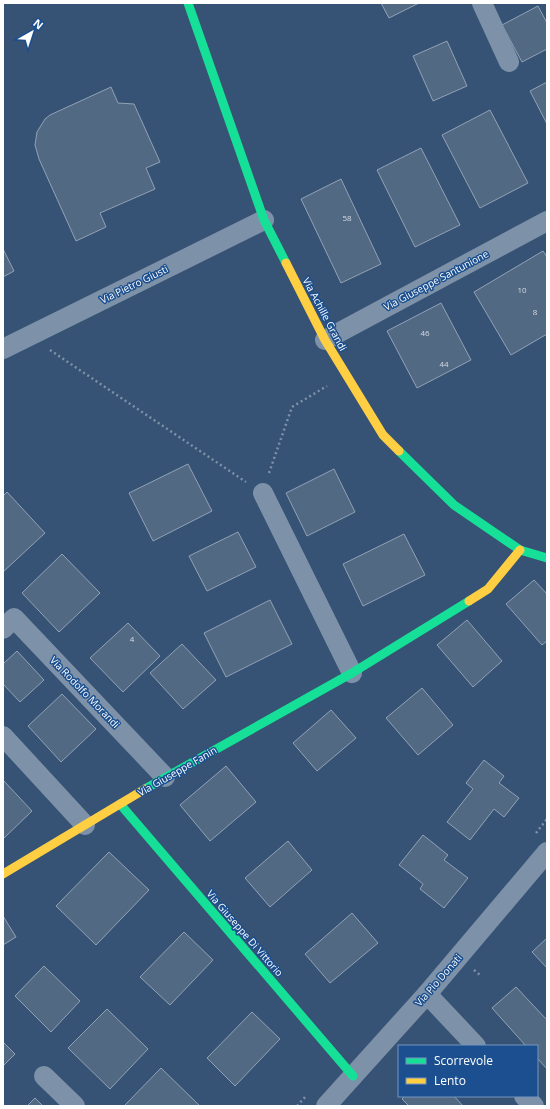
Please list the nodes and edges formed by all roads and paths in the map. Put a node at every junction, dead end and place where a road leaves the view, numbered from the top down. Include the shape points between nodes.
1 (188, 3) edge
2 (482, 3) edge
3 (509, 62) dead end
4 (264, 220) junction
5 (547, 221) edge
6 (325, 340) junction
7 (46, 347) dead end
8 (3, 349) edge
9 (332, 382) dead end
10 (263, 493) junction
11 (520, 550) junction
12 (547, 558) edge
13 (3, 628) edge
14 (352, 673) junction
15 (3, 736) edge
16 (165, 777) junction
17 (120, 804) junction
18 (85, 825) junction
19 (547, 852) edge
20 (3, 874) edge
21 (427, 994) junction
22 (475, 1045) edge
23 (44, 1076) dead end
24 (353, 1076) junction
25 (525, 1097) edge
26 (75, 1106) edge
27 (326, 1106) edge
28 (534, 1106) edge

1 - 4 street, Via Achille Grandi
2 - 3 street
4 - 6 street, Via Achille Grandi
4 - 8 street, Via Pietro Giusti
5 - 6 street, Via Giuseppe Santunione
6 - 11 street, Via Achille Grandi via 383,435 454,505
7 - 10 path
9 - 10 path via 292,407
10 - 14 street
11 - 12 street, Via Achille Grandi
11 - 14 street, Via Giuseppe Fanin via 488,589
13 - 16 street, Via Rodolfo Morandi via 14,618
14 - 16 street, Via Giuseppe Fanin
15 - 18 street
16 - 17 street, Via Giuseppe Fanin
17 - 18 street, Via Giuseppe Fanin
17 - 24 street, Via Giuseppe Di Vittorio
18 - 20 street, Via Giuseppe Fanin
19 - 21 street, Via Pio Donati
21 - 22 street
21 - 24 street, Via Pio Donati
23 - 26 street
24 - 27 street, Via Pio Donati
25 - 28 street

